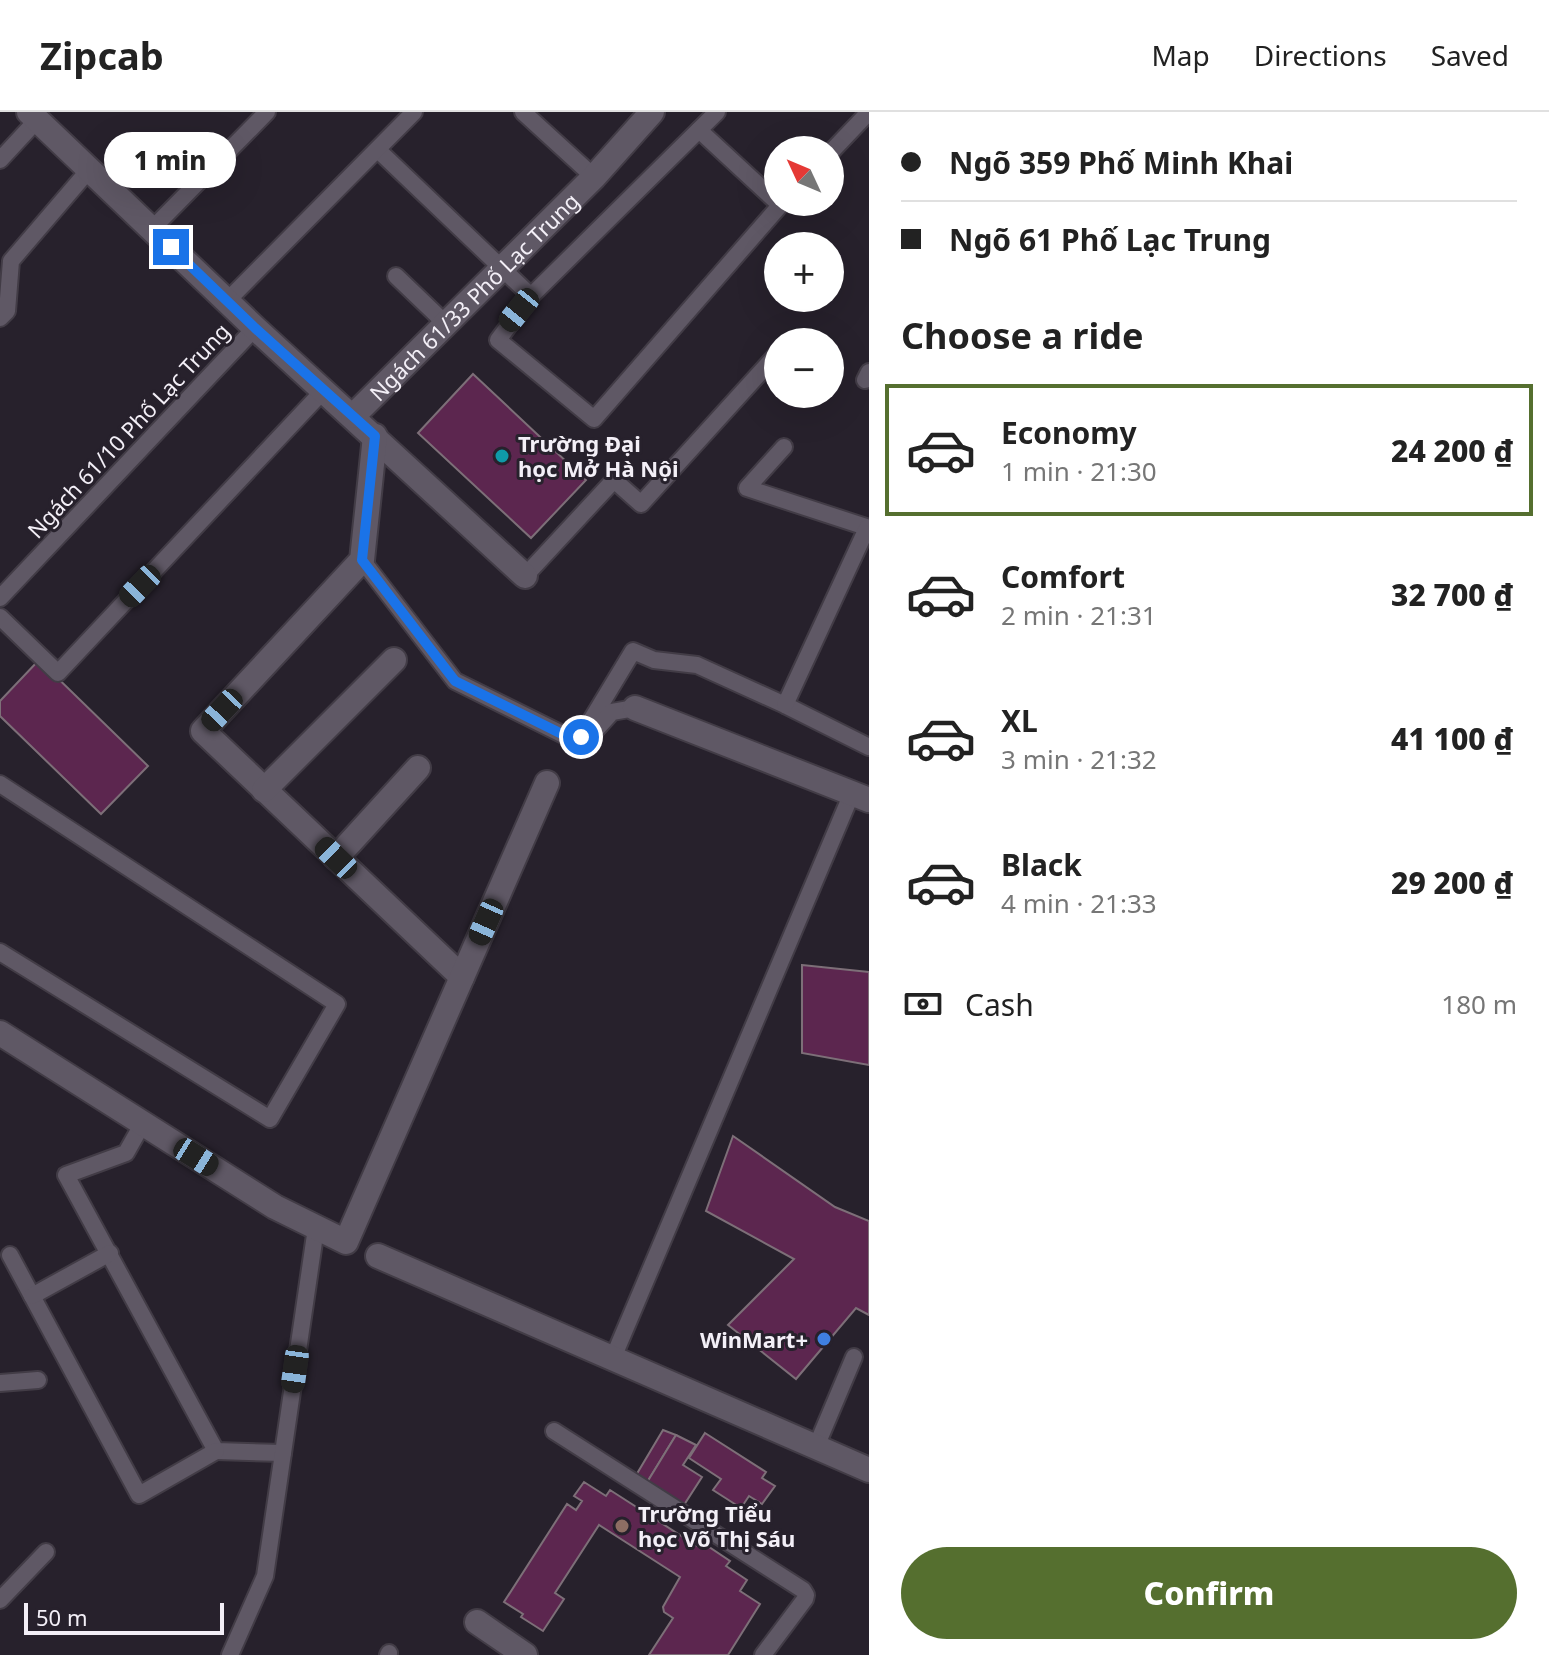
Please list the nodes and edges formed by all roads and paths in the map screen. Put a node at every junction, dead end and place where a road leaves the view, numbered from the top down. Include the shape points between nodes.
1 (267, 112) edge
2 (414, 112) edge
3 (523, 112) edge
4 (652, 112) edge
5 (717, 112) edge
6 (869, 112) edge
7 (33, 116) edge
8 (699, 130) junction
9 (844, 138) edge
10 (378, 150) junction
11 (0, 160) edge
12 (88, 171) junction
13 (594, 177) junction
14 (764, 188) edge
15 (770, 216) edge
16 (152, 229) junction
17 (502, 267) junction
18 (396, 276) dead end
19 (531, 296) junction
20 (228, 300) junction
21 (0, 318) edge
22 (445, 323) junction
23 (255, 328) junction
24 (764, 368) edge
25 (324, 390) junction
26 (353, 416) junction
27 (375, 436) junction
28 (784, 447) dead end
29 (868, 528) edge
30 (362, 560) junction
31 (525, 576) joint
32 (0, 598) edge
33 (0, 617) edge
34 (394, 660) dead end
35 (785, 705) junction
36 (635, 708) joint
37 (581, 737) junction
38 (869, 747) edge
39 (418, 768) dead end
40 (547, 783) dead end
41 (0, 784) edge
42 (264, 790) junction
43 (860, 796) edge
44 (336, 858) junction
45 (0, 952) edge
46 (462, 977) junction
47 (0, 1033) edge
48 (143, 1123) junction
49 (316, 1228) junction
50 (110, 1253) junction
51 (10, 1255) dead end
52 (378, 1256) dead end
53 (32, 1296) junction
54 (854, 1357) dead end
55 (613, 1358) junction
56 (38, 1380) dead end
57 (0, 1383) edge
58 (554, 1431) dead end
59 (816, 1447) junction
60 (216, 1451) junction
61 (283, 1453) junction
62 (869, 1470) edge
63 (46, 1552) dead end
64 (0, 1600) edge
65 (477, 1622) dead end
66 (230, 1655) edge
67 (525, 1655) edge
68 (763, 1655) edge

1 - 16 lane
2 - 10 lane
3 - 13 lane
4 - 13 street, Ngách 61/33 Phố Lạc Trung
5 - 8 lane
6 - 9 lane
7 - 11 lane
7 - 12 street
8 - 14 lane
8 - 19 lane
10 - 17 lane
10 - 20 lane
12 - 16 street
12 - 21 lane via 11,261 7,311
13 - 17 street, Ngách 61/33 Phố Lạc Trung
15 - 19 lane via 594,419 498,340
16 - 20 street
17 - 19 lane
17 - 22 street, Ngách 61/33 Phố Lạc Trung
18 - 22 lane
20 - 23 street
22 - 26 street, Ngách 61/33 Phố Lạc Trung
23 - 25 street
23 - 32 lane, Ngách 61/10 Phố Lạc Trung
24 - 31 lane via 641,504 614,480
25 - 26 street
25 - 33 lane via 58,673
26 - 27 street
27 - 30 street
27 - 31 street
28 - 29 lane via 747,488
29 - 35 lane
30 - 37 lane via 455,681 578,742
30 - 42 street via 203,731
34 - 42 street
35 - 37 lane via 697,665 654,660 633,651
35 - 38 lane
36 - 37 lane via 612,712 591,735
36 - 43 street
39 - 44 street
40 - 46 street
41 - 45 lane via 337,1004 270,1119
42 - 44 street
43 - 55 lane
44 - 46 street
46 - 49 street via 346,1242
47 - 48 street
48 - 49 street
48 - 50 lane via 126,1153 66,1175
49 - 61 lane
50 - 53 lane
50 - 60 lane
51 - 53 lane
52 - 55 street
53 - 60 lane via 139,1495
54 - 59 lane
55 - 59 street
56 - 57 lane
58 - 68 lane via 803,1590 805,1599
59 - 62 street
60 - 61 lane
61 - 66 lane via 265,1576
63 - 64 lane
65 - 67 street

